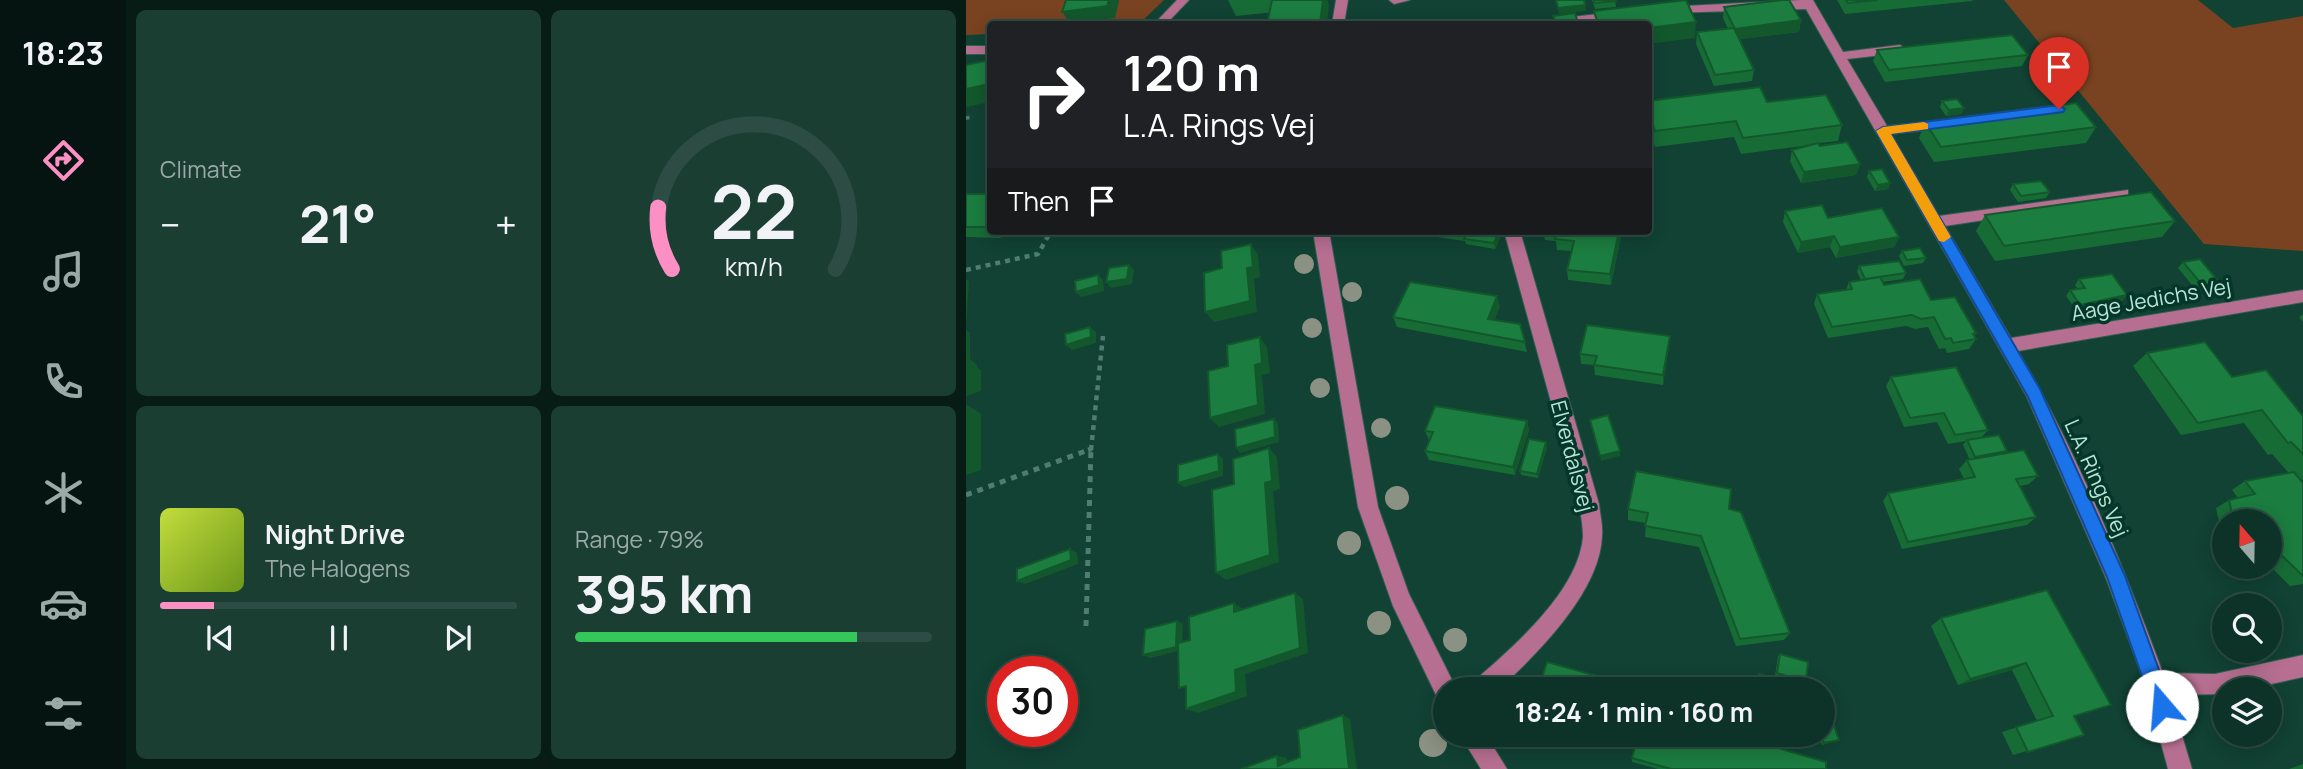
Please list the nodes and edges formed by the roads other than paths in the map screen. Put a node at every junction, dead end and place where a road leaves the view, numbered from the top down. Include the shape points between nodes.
1 (1183, 0) edge
2 (1342, 0) edge
3 (1808, 2) edge
4 (1654, 12) edge
5 (1627, 15) edge
6 (1163, 21) edge
7 (1338, 21) edge
8 (1571, 21) edge
9 (1908, 48) edge
10 (966, 50) edge
11 (987, 50) edge
12 (1839, 56) junction
13 (1964, 121) edge
14 (1883, 131) junction
15 (2123, 194) edge
16 (1935, 222) junction
17 (1322, 235) edge
18 (1513, 235) edge
19 (2303, 296) edge
20 (2006, 346) junction
21 (2303, 666) edge
22 (1439, 677) edge
23 (1494, 677) edge
24 (2156, 684) junction
25 (1480, 747) edge
26 (1495, 769) edge
27 (2180, 769) edge

1 - 6 street
2 - 7 street
3 - 4 street
3 - 12 street, L.A. Rings Vej
5 - 8 street
9 - 12 street
10 - 11 street
12 - 14 street, L.A. Rings Vej
13 - 14 street
14 - 16 street, L.A. Rings Vej
15 - 16 street
16 - 20 street, L.A. Rings Vej
17 - 22 street via 1368,507 1399,599
18 - 23 street, Elverdalsvej via 1589,504 1592,539 1579,582 1541,630
19 - 20 street, Aage Jedichs Vej
20 - 24 street, L.A. Rings Vej via 2034,394 2079,492
21 - 24 street via 2215,685
24 - 27 street, L.A. Rings Vej
25 - 26 street

